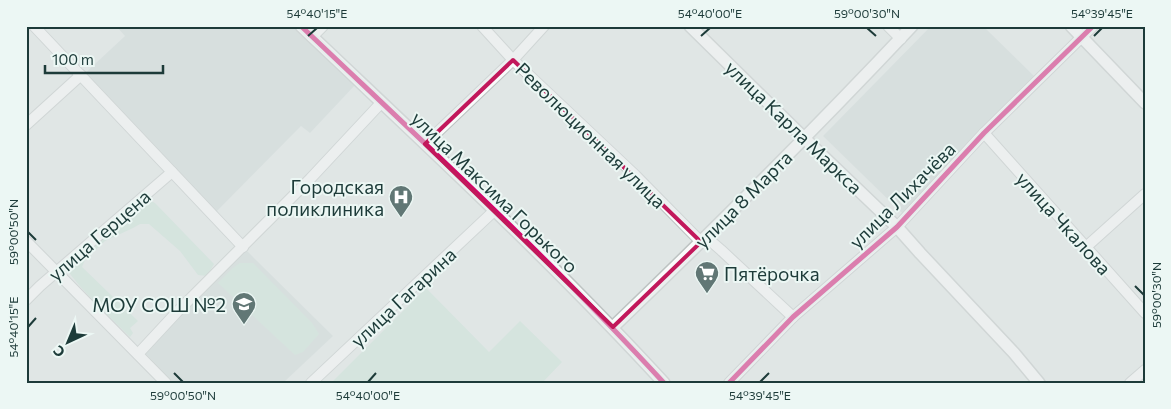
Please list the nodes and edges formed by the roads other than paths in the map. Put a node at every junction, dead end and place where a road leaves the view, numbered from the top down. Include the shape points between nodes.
1 (34, 26) edge
2 (301, 26) edge
3 (323, 26) edge
4 (482, 26) edge
5 (544, 26) edge
6 (690, 26) edge
7 (888, 26) edge
8 (912, 26) edge
9 (1071, 26) edge
10 (1093, 26) edge
11 (312, 37) junction
12 (1082, 38) junction
13 (901, 39) junction
14 (513, 60) junction
15 (81, 75) junction
16 (381, 103) junction
17 (1145, 103) edge
18 (26, 126) edge
19 (984, 133) junction
20 (804, 138) junction
21 (425, 144) junction
22 (172, 172) junction
23 (1145, 194) edge
24 (495, 210) junction
25 (896, 227) junction
26 (26, 240) edge
27 (703, 240) junction
28 (243, 247) junction
29 (1086, 247) junction
30 (57, 272) junction
31 (26, 300) edge
32 (1145, 312) edge
33 (793, 318) junction
34 (613, 327) junction
35 (138, 354) junction
36 (1145, 370) edge
37 (166, 383) edge
38 (311, 383) edge
39 (664, 383) edge
40 (729, 383) edge
41 (1039, 383) edge
42 (1130, 383) edge

1 - 15 street
2 - 11 street, улица Максима Горького
3 - 11 street
4 - 14 street, Революционная улица
5 - 14 street
6 - 20 street, улица Карла Маркса
7 - 13 street
8 - 13 street, улица 8 Марта
9 - 12 street
10 - 12 street, улица Лихачёва
11 - 16 street, улица Максима Горького
12 - 17 street
12 - 19 street, улица Лихачёва
13 - 20 street, улица 8 Марта
14 - 21 street
14 - 27 street, Революционная улица
15 - 18 street
15 - 22 street
16 - 21 street, улица Максима Горького
16 - 28 street
19 - 25 street, улица Лихачёва
19 - 29 street, улица Чкалова
20 - 25 street, улица Карла Маркса
20 - 27 street, улица 8 Марта
21 - 24 street, улица Максима Горького
22 - 28 street
22 - 30 street, улица Герцена
23 - 29 street
24 - 34 street, улица Максима Горького
24 - 38 street, улица Гагарина
25 - 33 street, улица Лихачёва
25 - 41 street, улица Карла Маркса
26 - 30 street
27 - 33 street, Революционная улица via 721,250
27 - 34 street, улица 8 Марта
28 - 35 street
29 - 32 street, улица Чкалова
30 - 31 street, улица Герцена
30 - 35 street
33 - 40 street, улица Лихачёва
34 - 39 street, улица Максима Горького
35 - 37 street
36 - 42 street

